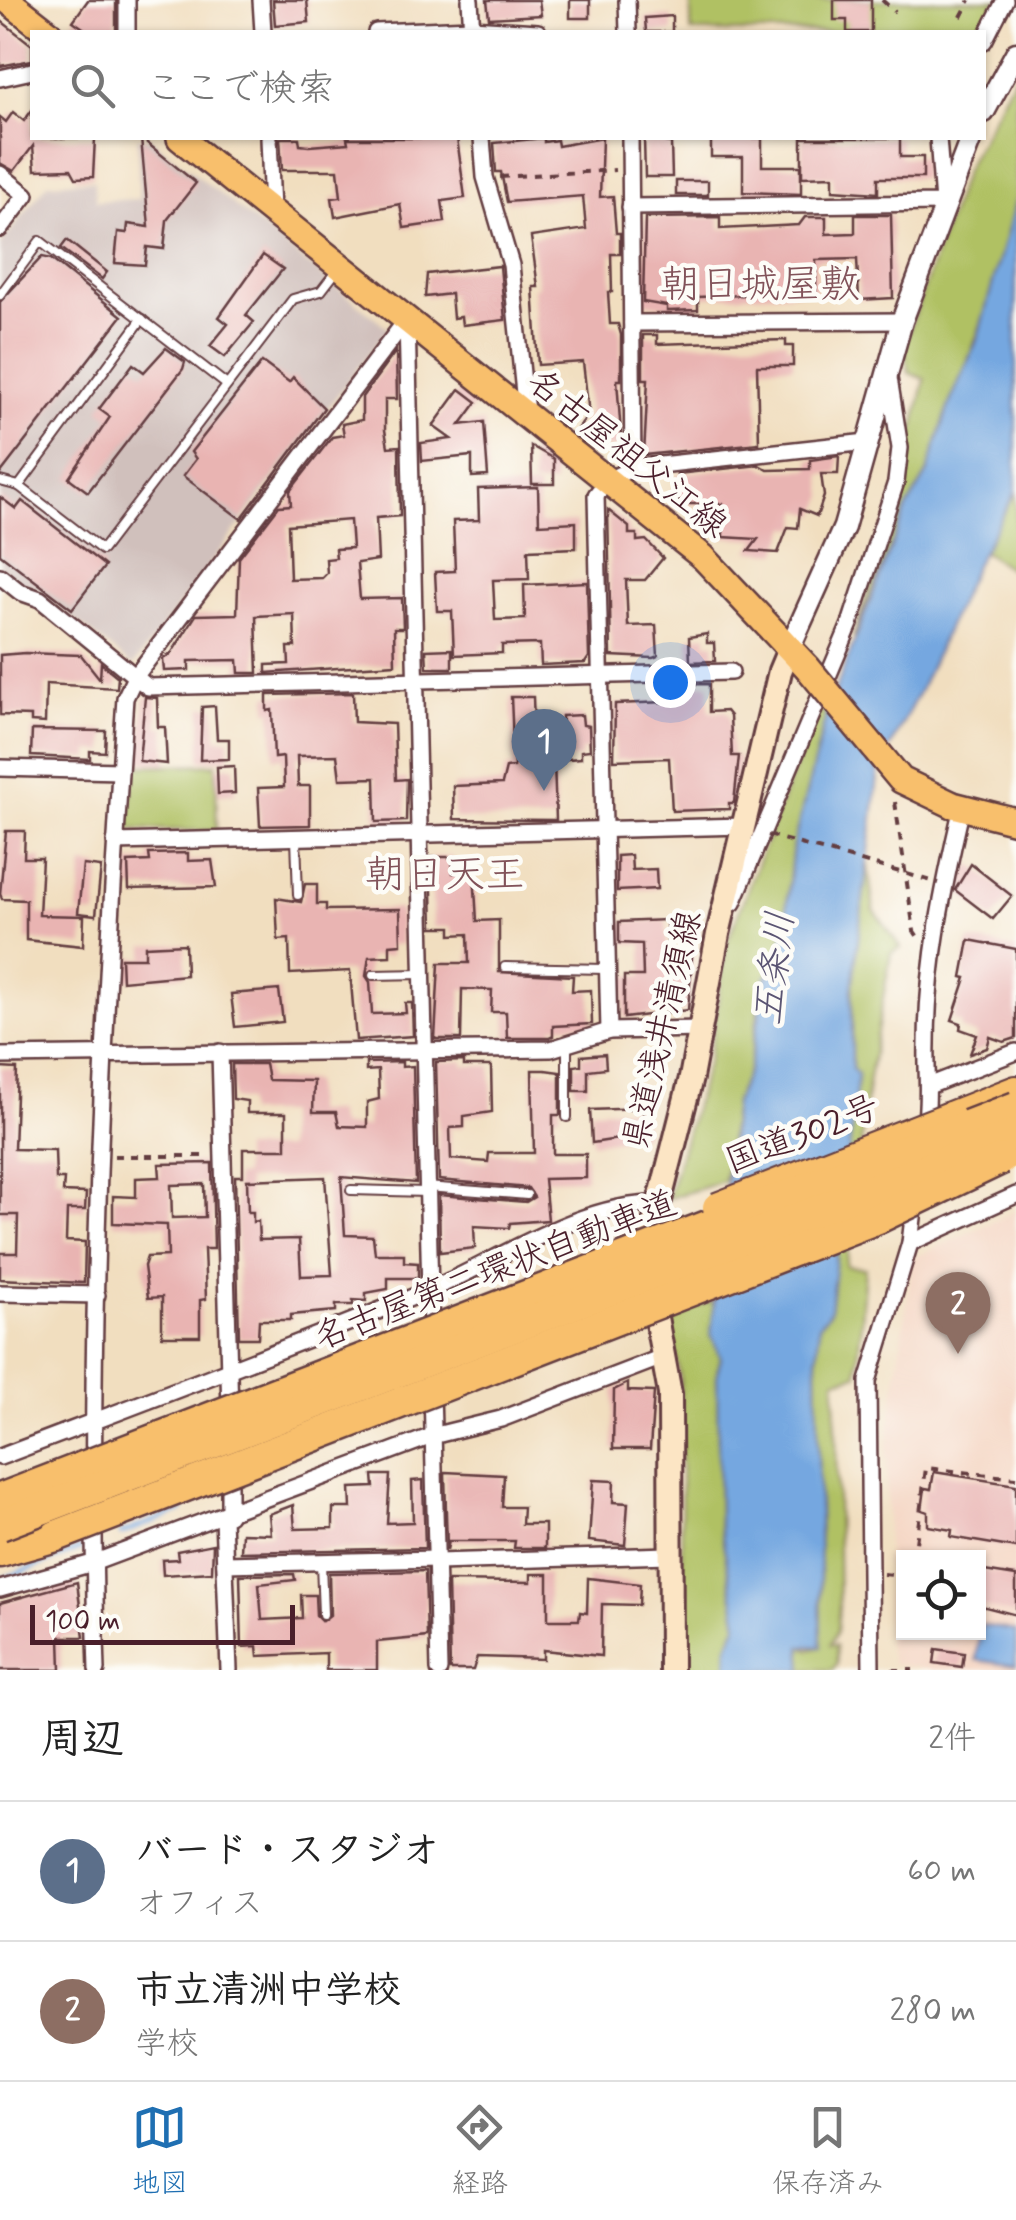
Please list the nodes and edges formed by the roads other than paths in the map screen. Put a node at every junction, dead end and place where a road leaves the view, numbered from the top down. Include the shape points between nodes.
1 (7, 0) edge
2 (126, 0) edge
3 (261, 0) edge
4 (470, 0) edge
5 (627, 0) edge
6 (1005, 0) edge
7 (45, 30) edge
8 (127, 30) edge
9 (263, 30) edge
10 (472, 30) edge
11 (628, 30) edge
12 (986, 37) edge
13 (1016, 53) edge
14 (30, 70) edge
15 (0, 78) edge
16 (986, 108) edge
17 (183, 140) edge
18 (269, 140) edge
19 (482, 140) edge
20 (630, 140) edge
21 (938, 140) edge
22 (970, 140) edge
23 (0, 174) edge
24 (942, 203) junction
25 (630, 208) junction
26 (272, 211) junction
27 (0, 229) edge
28 (341, 266) junction
29 (0, 295) edge
30 (407, 318) junction
31 (142, 320) junction
32 (902, 321) junction
33 (632, 323) junction
34 (887, 369) junction
35 (227, 385) junction
36 (526, 414) junction
37 (867, 442) junction
38 (633, 468) junction
39 (608, 480) junction
40 (0, 481) edge
41 (19, 486) junction
42 (0, 576) edge
43 (798, 657) junction
44 (731, 672) dead end
45 (598, 673) junction
46 (135, 677) junction
47 (416, 679) junction
48 (0, 768) edge
49 (120, 771) junction
50 (957, 806) junction
51 (1016, 821) edge
52 (745, 826) junction
53 (603, 830) junction
54 (420, 834) junction
55 (296, 838) junction
56 (116, 842) junction
57 (298, 895) dead end
58 (718, 934) junction
59 (505, 966) dead end
60 (608, 969) junction
61 (423, 974) junction
62 (373, 975) dead end
63 (610, 1030) junction
64 (702, 1030) junction
65 (567, 1044) junction
66 (424, 1050) junction
67 (220, 1052) junction
68 (1016, 1052) edge
69 (0, 1056) edge
70 (101, 1058) junction
71 (932, 1085) junction
72 (1016, 1090) edge
73 (1016, 1106) edge
74 (567, 1118) dead end
75 (1016, 1134) edge
76 (1016, 1151) edge
77 (427, 1189) junction
78 (351, 1190) dead end
79 (527, 1194) dead end
80 (1016, 1196) edge
81 (657, 1204) junction
82 (910, 1243) junction
83 (429, 1290) junction
84 (0, 1293) edge
85 (98, 1295) junction
86 (665, 1356) junction
87 (231, 1366) junction
88 (226, 1414) junction
89 (96, 1421) junction
90 (432, 1436) junction
91 (0, 1457) edge
92 (0, 1487) edge
93 (0, 1500) edge
94 (226, 1517) junction
95 (0, 1525) edge
96 (53, 1530) junction
97 (0, 1541) edge
98 (0, 1552) edge
99 (668, 1556) junction
100 (321, 1560) junction
101 (437, 1560) junction
102 (93, 1563) junction
103 (225, 1564) junction
104 (0, 1589) edge
105 (323, 1614) dead end
106 (97, 1670) edge
107 (228, 1670) edge
108 (440, 1670) edge
109 (671, 1670) edge
110 (871, 1670) edge

1 - 7 main road
2 - 8 street
3 - 9 street
4 - 10 street
5 - 11 street
6 - 12 street
13 - 16 street
14 - 15 street
17 - 26 main road, 名古屋祖父江線
18 - 26 street
19 - 36 street via 485,178 511,265
20 - 25 street
21 - 24 street
22 - 24 street
23 - 27 street via 26,195
24 - 25 street
24 - 32 street
25 - 33 street
26 - 28 main road, 名古屋祖父江線
28 - 30 main road, 名古屋祖父江線
28 - 35 lane via 321,290 293,299
29 - 31 lane via 40,242
30 - 36 main road, 名古屋祖父江線
30 - 46 street
30 - 47 street
31 - 35 lane
31 - 41 lane
32 - 33 street
32 - 34 street
33 - 38 street
34 - 37 street
34 - 58 street via 900,448 896,482 850,624
35 - 41 lane via 102,550
36 - 39 main road, 名古屋祖父江線
37 - 38 street
37 - 43 street
38 - 39 street
39 - 43 main road, 名古屋祖父江線 via 703,557
39 - 45 street via 596,494
40 - 41 lane
42 - 46 street via 40,599
43 - 50 main road, 名古屋祖父江線, bridge via 901,780
43 - 52 main road, 県道浅井清須線 via 780,671
44 - 45 street
45 - 47 street
45 - 53 street
46 - 47 street via 148,687
46 - 49 street via 125,698
47 - 54 street
48 - 49 street
49 - 56 street
50 - 51 main road, 名古屋祖父江線
50 - 71 street via 926,1046
52 - 53 street
52 - 58 main road, 県道浅井清須線
53 - 54 street
53 - 60 street
54 - 55 street
54 - 61 street
55 - 56 street
55 - 57 lane
56 - 70 street
58 - 64 main road, 県道浅井清須線
59 - 60 lane
60 - 63 street
61 - 62 lane
61 - 66 street
63 - 64 street
63 - 65 street
64 - 81 main road, 県道浅井清須線
65 - 66 street
65 - 74 lane
66 - 67 street
66 - 77 street
67 - 70 street
67 - 87 street
68 - 71 street
69 - 70 street
70 - 85 street
71 - 82 street
72 - 92 highway, 国道302号, bridge
73 - 88 highway, 名古屋第二環状自動車道, bridge
75 - 95 highway, 名古屋第二環状自動車道, bridge
76 - 96 highway
76 - 96 highway, bridge via 878,1218
77 - 78 lane
77 - 79 lane
77 - 83 street
80 - 82 street
81 - 83 street via 624,1206 579,1222
81 - 86 main road, 県道浅井清須線 via 644,1255
82 - 110 street via 868,1381
83 - 87 street
83 - 90 street
84 - 85 street
85 - 89 street
86 - 90 street via 501,1419
86 - 99 main road, 県道浅井清須線
87 - 89 street
87 - 94 street
88 - 92 highway, bridge
88 - 93 highway, 名古屋第二環状自動車道, bridge
89 - 91 street
89 - 102 street
90 - 94 street
90 - 101 street
94 - 102 street
94 - 103 street
96 - 97 highway
96 - 98 highway
99 - 101 street
99 - 109 main road, 県道浅井清須線
100 - 101 street
100 - 103 street
100 - 105 lane
101 - 108 street
102 - 104 street
102 - 106 street
103 - 107 street

